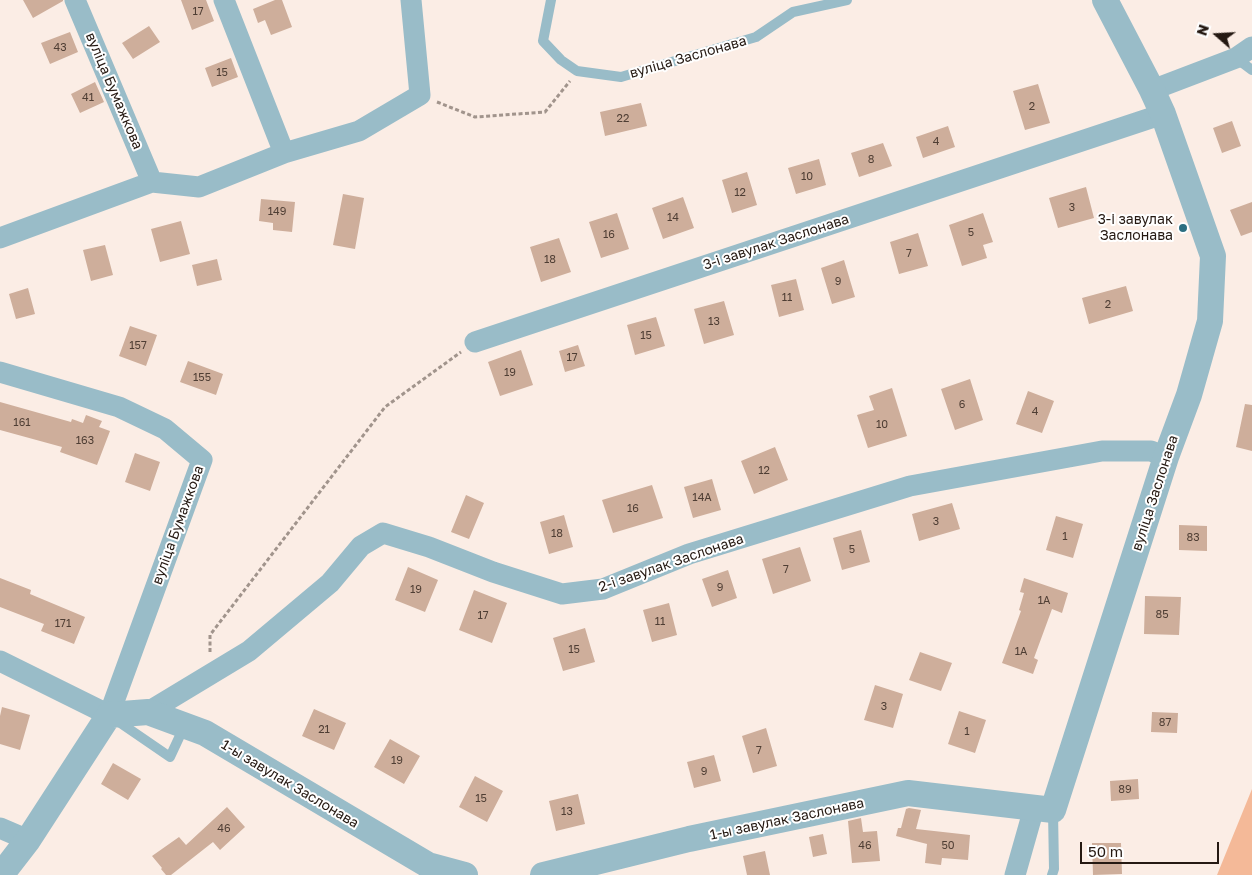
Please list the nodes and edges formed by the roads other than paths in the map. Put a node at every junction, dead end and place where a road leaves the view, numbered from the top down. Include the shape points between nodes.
1 (76, 0) edge
2 (224, 0) edge
3 (411, 0) edge
4 (551, 0) edge
5 (848, 0) edge
6 (1106, 0) edge
7 (1246, 58) edge
8 (1152, 90) junction
9 (1163, 114) junction
10 (284, 153) junction
11 (152, 182) junction
12 (0, 238) edge
13 (475, 342) road end
14 (0, 372) edge
15 (1166, 457) junction
16 (0, 661) edge
17 (148, 712) junction
18 (109, 715) junction
19 (184, 726) junction
20 (1044, 809) junction
21 (0, 828) edge
22 (28, 840) junction
23 (1, 875) edge
24 (463, 875) edge
25 (543, 875) edge
26 (1015, 875) edge
27 (1052, 875) edge

1 - 11 street, вуліца Бумажкова
2 - 10 street
3 - 10 street via 420,95 359,131
4 - 5 lane, вуліца Заслонава via 543,41 577,71 620,77 756,37 793,12
6 - 8 street, вуліца Заслонава
7 - 8 street
8 - 9 street, вуліца Заслонава
9 - 13 street, 3-і завулак Заслонава
9 - 15 street, вуліца Заслонава via 1213,256 1210,321 1189,395
10 - 11 street via 199,187
11 - 12 street
14 - 18 street, вуліца Бумажкова via 120,407 165,429 202,460
15 - 17 street, 2-і завулак Заслонава via 1151,451 1102,451 910,486 689,554 603,589 562,594 383,533 361,546 330,583 249,651
15 - 20 street, вуліца Заслонава
16 - 18 street
17 - 18 street, 1-ы завулак Заслонава
17 - 19 street, 1-ы завулак Заслонава
18 - 19 lane via 170,756
18 - 22 street, вуліца Бумажкова
19 - 24 street, 1-ы завулак Заслонава via 205,733 428,865
20 - 25 street, 1-ы завулак Заслонава via 908,793 689,839
20 - 26 street, вуліца Заслонава
20 - 27 lane via 1054,869
21 - 22 street
22 - 23 street, вуліца Бумажкова

